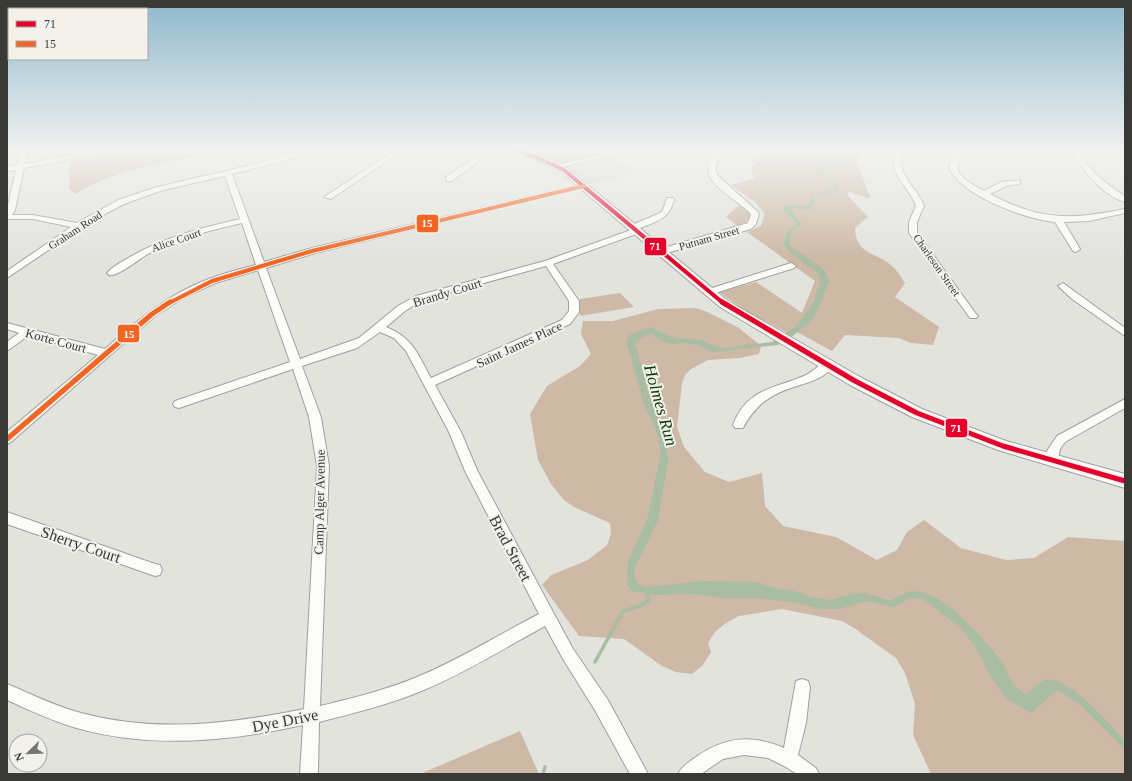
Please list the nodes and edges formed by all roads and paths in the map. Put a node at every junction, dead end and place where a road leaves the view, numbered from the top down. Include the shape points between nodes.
1 (16, 185) edge
2 (175, 185) edge
3 (233, 185) edge
4 (346, 185) edge
5 (723, 185) edge
6 (909, 185) edge
7 (968, 185) edge
8 (1001, 185) edge
9 (1105, 185) edge
10 (584, 186) joint
11 (984, 194) junction
12 (328, 197) dead end
13 (670, 200) dead end
14 (1125, 200) edge
15 (1125, 211) edge
16 (7, 217) edge
17 (245, 220) junction
18 (1058, 220) junction
19 (79, 226) junction
20 (634, 229) junction
21 (1076, 249) dead end
22 (660, 252) junction
23 (548, 263) junction
24 (262, 265) junction
25 (790, 266) dead end
26 (112, 273) dead end
27 (7, 275) edge
28 (1063, 286) dead end
29 (709, 292) junction
30 (973, 316) dead end
31 (7, 326) edge
32 (380, 328) junction
33 (27, 332) junction
34 (1125, 333) edge
35 (7, 347) edge
36 (106, 353) junction
37 (297, 364) junction
38 (828, 365) junction
39 (428, 383) junction
40 (1125, 403) edge
41 (179, 404) dead end
42 (739, 425) dead end
43 (7, 439) edge
44 (1053, 461) junction
45 (1125, 481) edge
46 (7, 518) edge
47 (155, 570) dead end
48 (548, 617) junction
49 (802, 687) dead end
50 (7, 692) edge
51 (311, 715) junction
52 (790, 758) junction
53 (309, 774) edge
54 (639, 774) edge
55 (687, 774) edge
56 (810, 774) edge

1 - 16 street
2 - 19 street, Graham Road via 134,196
3 - 17 street, Camp Alger Avenue
4 - 12 street
5 - 22 street, Putnam Street via 750,207 755,214 752,224
6 - 30 street, Charleson Street via 920,206 912,222 913,233
7 - 11 street
8 - 11 street
9 - 14 street
10 - 20 main road
10 - 24 street
11 - 18 street via 1029,214
13 - 20 street, Brandy Court via 663,215
15 - 18 street via 1076,220
16 - 19 street via 33,217
17 - 24 street, Camp Alger Avenue
17 - 26 street, Alice Court via 161,243 139,254
18 - 21 street
19 - 27 street, Graham Road
20 - 22 main road
20 - 23 street, Brandy Court
22 - 29 main road
23 - 32 street, Brandy Court via 420,298 401,308
23 - 39 street, Saint James Place via 574,301 574,312 566,322
24 - 36 street via 212,281 180,296 152,314
24 - 37 street, Camp Alger Avenue
25 - 29 street
28 - 34 street
29 - 38 main road via 724,304
31 - 33 street, Korte Court
32 - 37 street, Brandy Court via 368,338 353,345
32 - 39 street, Brad Street via 404,341
33 - 35 street
33 - 36 street, Korte Court
36 - 43 street
37 - 41 street, Brandy Court
37 - 51 street, Camp Alger Avenue via 317,422 322,466
38 - 42 street via 807,379 769,394 742,415
38 - 44 main road via 882,395 947,425
39 - 48 street, Brad Street
40 - 44 street via 1061,439 1055,444 1052,452
44 - 45 main road
46 - 47 street, Sherry Court
48 - 51 street, Dye Drive via 420,684 378,699
48 - 54 street, Brad Street via 568,654 602,706
49 - 52 street via 800,717
50 - 51 street, Dye Drive via 81,721 154,733 191,734 226,731 269,725
51 - 53 street, Camp Alger Avenue
52 - 55 street via 767,750 744,747 720,753
52 - 56 street

